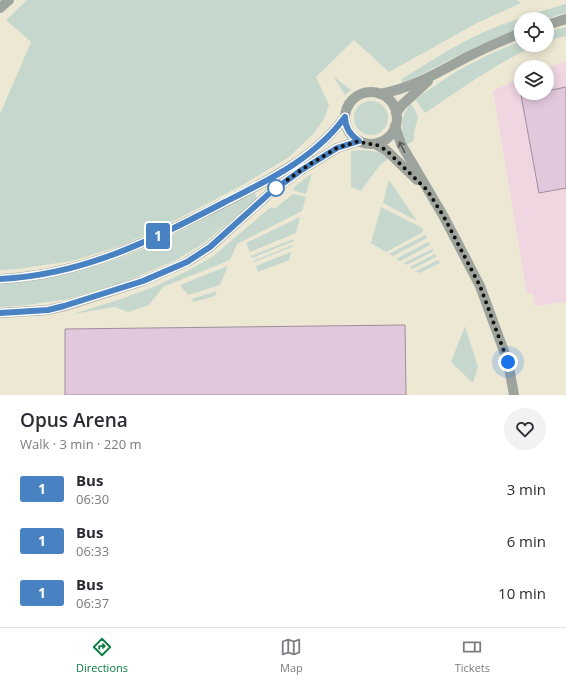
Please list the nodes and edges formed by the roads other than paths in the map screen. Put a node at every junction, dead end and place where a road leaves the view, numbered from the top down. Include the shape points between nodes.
1 (9, 0) edge
2 (0, 8) edge
3 (566, 19) edge
4 (554, 23) edge
5 (514, 36) edge
6 (434, 76) junction
7 (380, 94) junction
8 (396, 113) junction
9 (345, 117) junction
10 (395, 126) junction
11 (359, 141) junction
12 (375, 144) junction
13 (427, 190) junction
14 (0, 279) edge
15 (0, 313) edge
16 (514, 395) edge

1 - 2 street
3 - 4 street
5 - 6 street via 468,56
6 - 7 street
6 - 8 street via 409,97
7 - 8 street via 388,99
7 - 9 street via 373,92 359,95 348,106
8 - 10 street
9 - 11 street via 347,130
9 - 14 street via 313,150 277,175 167,232 97,261 40,275
10 - 12 street via 390,136
13 -> 10 street via 400,144
11 - 12 street
11 - 15 street via 337,148 300,171 271,192 210,247 187,262 143,281 64,306 48,310
12 - 13 street via 386,150
13 - 16 street via 480,286 508,362

